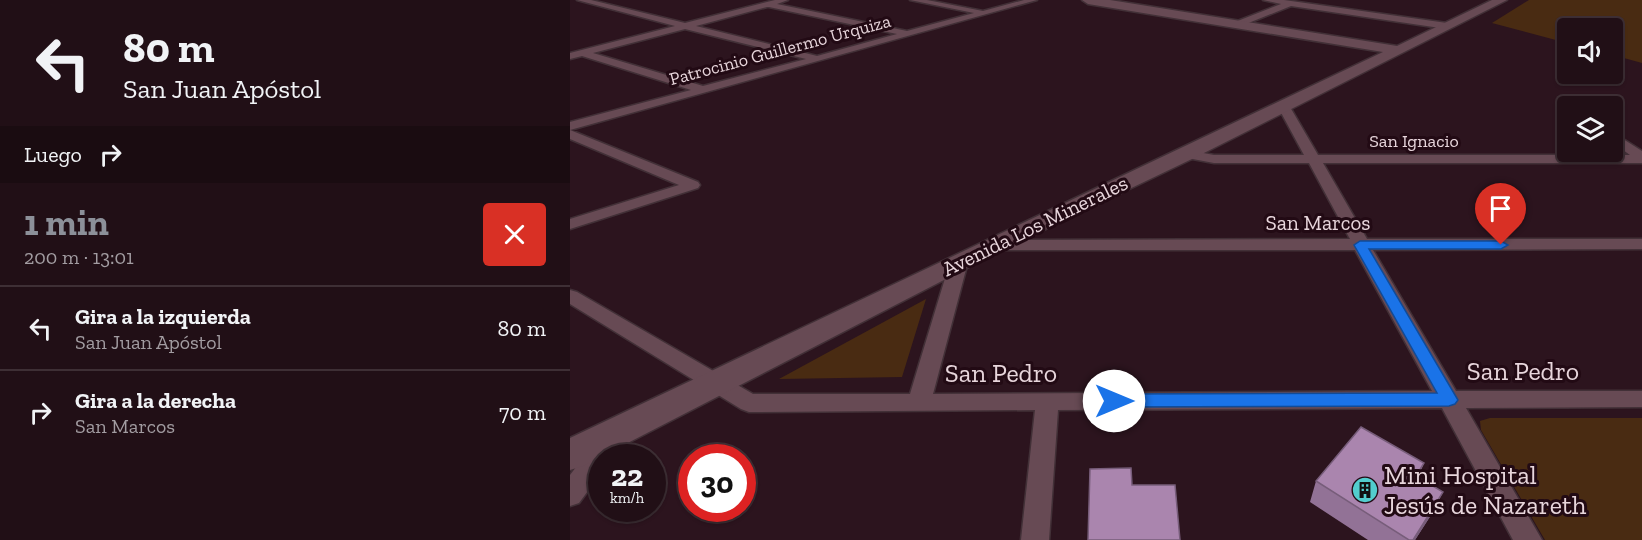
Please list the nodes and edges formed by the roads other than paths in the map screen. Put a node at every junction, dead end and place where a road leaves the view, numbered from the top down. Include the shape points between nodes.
1 (581, 0) edge
2 (747, 0) edge
3 (784, 0) edge
4 (914, 0) edge
5 (1034, 0) edge
6 (1088, 0) edge
7 (1267, 0) edge
8 (1500, 0) edge
9 (1294, 2) edge
10 (768, 4) junction
11 (985, 13) junction
12 (1238, 24) junction
13 (685, 26) junction
14 (1447, 26) junction
15 (908, 34) junction
16 (570, 49) edge
17 (1397, 50) junction
18 (583, 53) junction
19 (570, 56) edge
20 (816, 58) junction
21 (704, 90) junction
22 (1284, 107) junction
23 (570, 126) edge
24 (570, 134) edge
25 (1623, 144) edge
26 (1186, 154) junction
27 (1642, 158) edge
28 (1312, 159) junction
29 (570, 224) edge
30 (1642, 244) edge
31 (993, 245) junction
32 (1360, 245) junction
33 (959, 262) junction
34 (570, 296) edge
35 (716, 383) junction
36 (1642, 399) edge
37 (1449, 400) junction
38 (1047, 401) junction
39 (920, 402) junction
40 (618, 432) junction
41 (570, 455) edge
42 (570, 495) edge
43 (1035, 540) edge
44 (1528, 540) edge

1 - 13 street
2 - 10 street
3 - 10 street
4 - 11 street
5 - 11 street, Patrocinio Guillermo Urquiza
6 - 12 main road
7 - 9 street
8 - 14 main road, Avenida Los Minerales
9 - 12 street
9 - 14 street
10 - 13 street
10 - 15 street
11 - 15 street, Patrocinio Guillermo Urquiza
12 - 17 main road
13 - 18 street
13 - 20 street
14 - 17 main road, Avenida Los Minerales
15 - 20 street, Patrocinio Guillermo Urquiza
16 - 18 street
17 - 22 main road, Avenida Los Minerales
18 - 19 street
18 - 21 street
20 - 21 street, Patrocinio Guillermo Urquiza
21 - 23 street, Patrocinio Guillermo Urquiza
22 - 26 main road, Avenida Los Minerales
22 - 28 street
24 - 29 street via 693,185
25 - 27 street
26 - 28 street, San Ignacio via 1214,159
26 - 31 main road, Avenida Los Minerales
27 - 28 street, San Ignacio
28 - 32 street
30 - 32 street, San Marcos
31 - 32 street, San Marcos
31 - 33 main road, Avenida Los Minerales
32 - 37 street
33 - 35 main road, Avenida Los Minerales
33 - 39 street
34 - 35 street, San Pedro
35 - 39 street, San Pedro via 749,403
35 - 40 main road, Avenida Los Minerales
36 - 37 street, San Pedro
37 - 38 street, San Pedro
37 - 44 street
38 - 39 street, San Pedro
38 - 43 street
40 - 41 main road, Avenida Los Minerales
40 - 42 street

